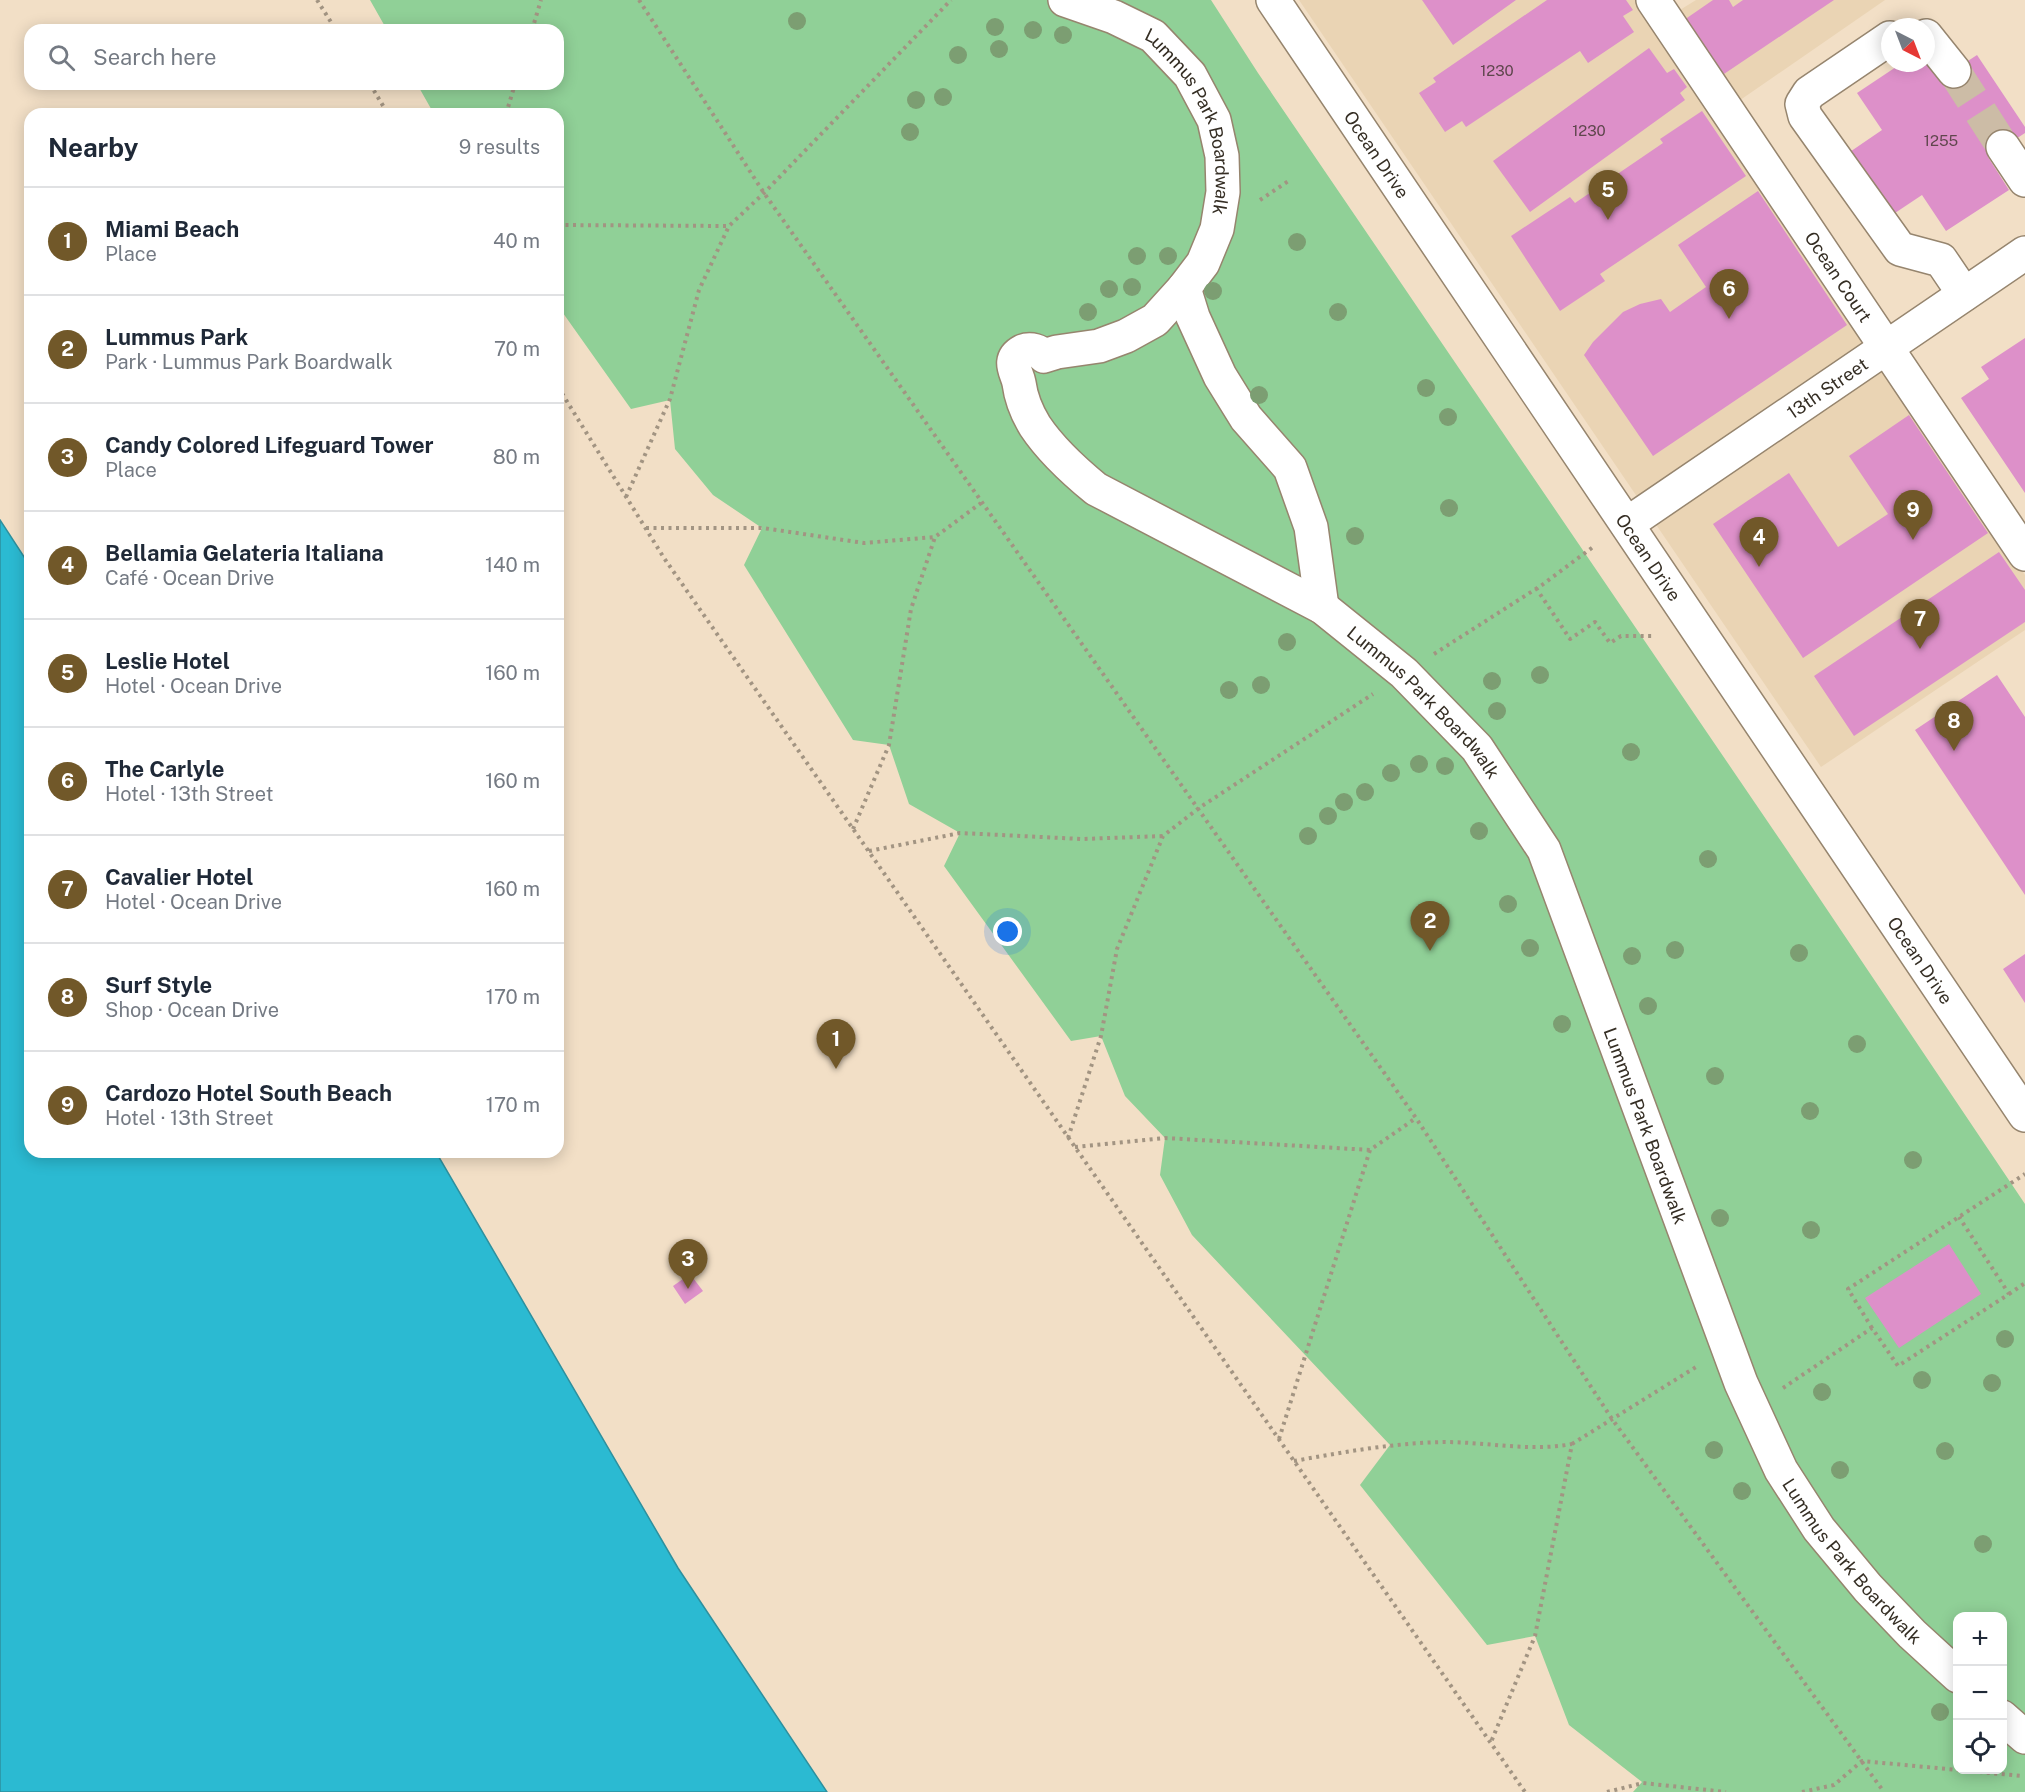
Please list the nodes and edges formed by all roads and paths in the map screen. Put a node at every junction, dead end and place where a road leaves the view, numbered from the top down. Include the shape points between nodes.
1 (317, 0) edge
2 (541, 0) edge
3 (639, 0) edge
4 (951, 0) edge
5 (1065, 0) edge
6 (1273, 0) edge
7 (1653, 0) edge
8 (332, 24) edge
9 (534, 24) edge
10 (1881, 44) edge
11 (1935, 47) edge
12 (1954, 70) tunnel mouth
13 (374, 90) edge
14 (513, 90) edge
15 (384, 108) edge
16 (508, 108) edge
17 (2003, 147) tunnel mouth
18 (2025, 180) edge
19 (764, 193) junction
20 (564, 225) edge
21 (729, 226) junction
22 (2025, 253) edge
23 (1184, 288) junction
24 (1964, 294) junction
25 (1887, 347) junction
26 (564, 397) edge
27 (626, 497) junction
28 (981, 503) junction
29 (1627, 524) junction
30 (646, 528) junction
31 (935, 537) junction
32 (1593, 547) dead end
33 (2025, 554) edge
34 (1536, 588) junction
35 (1322, 607) junction
36 (1652, 636) dead end
37 (1404, 673) junction
38 (1199, 808) junction
39 (853, 829) junction
40 (1162, 836) junction
41 (869, 851) junction
42 (2025, 1115) edge
43 (1416, 1118) junction
44 (1068, 1138) junction
45 (1075, 1147) junction
46 (1370, 1150) junction
47 (2025, 1174) edge
48 (1959, 1217) junction
49 (2025, 1283) edge
50 (2009, 1294) junction
51 (1872, 1328) junction
52 (1702, 1363) dead end
53 (1752, 1408) junction
54 (1612, 1419) junction
55 (1279, 1440) junction
56 (1572, 1444) junction
57 (1294, 1461) junction
58 (1953, 1671) edge
59 (2005, 1720) edge
60 (2025, 1737) edge
61 (1490, 1743) junction
62 (1862, 1761) junction
63 (2025, 1776) edge
64 (1834, 1785) junction
65 (1525, 1792) edge
66 (1606, 1792) edge
67 (1726, 1792) edge
68 (1802, 1792) edge
69 (1831, 1792) edge
70 (1884, 1792) edge

1 - 8 path
2 - 9 path
3 - 19 path
4 - 19 path
5 - 23 street, Lummus Park Boardwalk via 1153,36 1190,75 1214,120 1222,156 1223,192 1217,229 1203,262
6 - 29 street, Ocean Drive
7 - 25 street, Ocean Court
10 - 24 street via 1809,93 1802,104 1805,116 1900,249 1941,260
11 - 12 street
13 - 15 path
14 - 16 path
17 - 18 street
19 - 21 path
19 - 28 path
20 - 21 path
21 - 27 path via 699,290 670,399
22 - 24 street, 13th Street
23 - 35 street via 1220,376 1246,418 1290,468 1311,527
23 - 35 street, Lummus Park Boardwalk via 1155,320 1126,336 1099,346 1044,356 1035,350 1022,352 1013,365 1019,393 1036,426 1071,468 1096,489
24 - 25 street, 13th Street
25 - 29 street, 13th Street
25 - 33 street, Ocean Court
26 - 27 path
27 - 30 path
28 - 31 path
28 - 38 path
29 - 42 street, Ocean Drive
30 - 31 path via 763,528 864,543
30 - 39 path
31 - 39 path via 911,609 889,745
32 - 34 path
34 - 36 path via 1570,639 1596,622 1610,644 1621,636
34 - 37 path
35 - 37 street, Lummus Park Boardwalk
37 - 38 path
37 - 53 street, Lummus Park Boardwalk via 1477,748 1544,850
38 - 40 path
38 - 43 path
39 - 41 path
40 - 41 path via 1083,839 960,833
40 - 44 path via 1117,949 1101,1036
41 - 44 path
43 - 46 path
43 - 54 path
44 - 45 path
45 - 46 path via 1165,1138
45 - 55 path
46 - 55 path
47 - 48 path
48 - 50 path
48 - 51 path via 1848,1290
49 - 50 path
50 - 51 path via 1898,1366
51 - 53 path
52 - 54 path
53 - 58 street, Lummus Park Boardwalk via 1780,1470 1819,1529 1868,1588
54 - 56 path
54 - 62 path
55 - 57 path
56 - 57 path via 1553,1448 1446,1442 1390,1445
56 - 61 path via 1535,1636
57 - 61 path
59 - 60 street
61 - 65 path
62 - 63 path
62 - 64 path
62 - 70 path
64 - 68 path
64 - 69 path
66 - 67 path via 1642,1783

